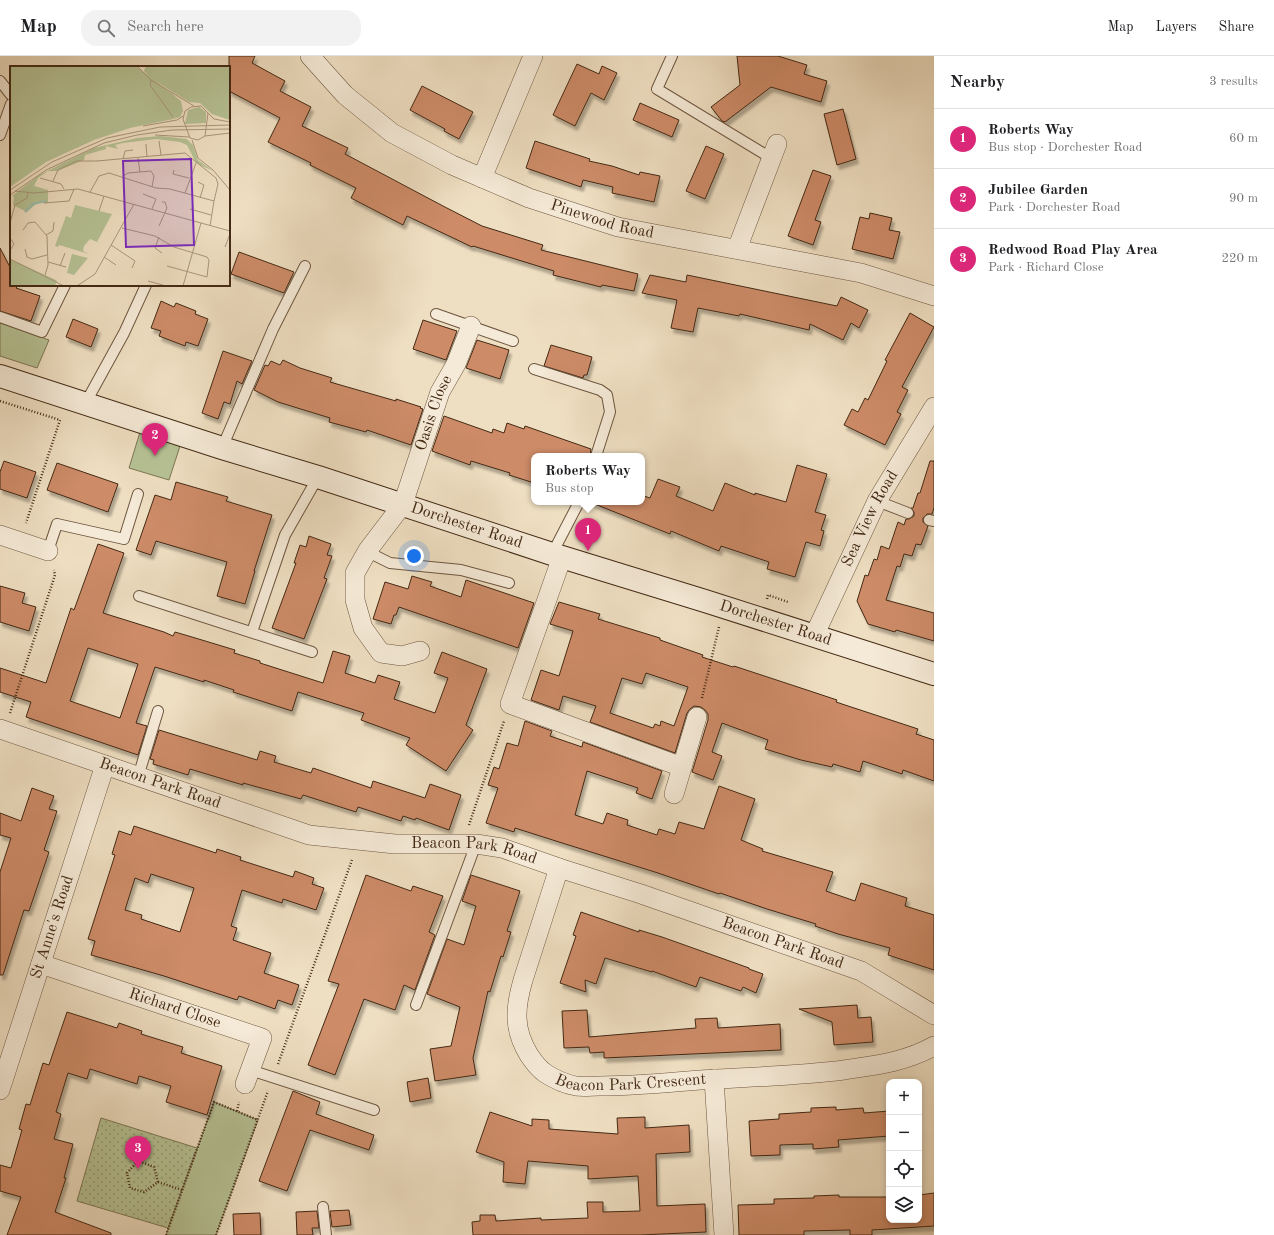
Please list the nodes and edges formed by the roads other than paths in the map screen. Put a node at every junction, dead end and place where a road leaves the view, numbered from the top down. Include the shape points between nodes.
1 (310, 56) edge
2 (533, 56) edge
3 (672, 56) edge
4 (0, 81) edge
5 (10, 94) edge
6 (10, 107) edge
7 (0, 135) edge
8 (774, 151) joint
9 (482, 178) junction
10 (737, 249) junction
11 (305, 266) dead end
12 (65, 286) edge
13 (146, 286) edge
14 (934, 296) edge
15 (436, 314) dead end
16 (0, 317) edge
17 (471, 326) junction
18 (513, 340) dead end
19 (534, 370) dead end
20 (0, 376) edge
21 (85, 404) junction
22 (934, 407) edge
23 (222, 448) junction
24 (597, 453) edge
25 (318, 477) junction
26 (138, 494) dead end
27 (877, 501) junction
28 (403, 504) junction
29 (578, 505) edge
30 (908, 513) dead end
31 (0, 535) edge
32 (48, 551) joint
33 (368, 552) junction
34 (557, 556) junction
35 (509, 584) dead end
36 (139, 596) dead end
37 (252, 632) junction
38 (814, 636) junction
39 (420, 651) dead end
40 (312, 652) dead end
41 (934, 674) edge
42 (158, 711) dead end
43 (697, 717) road end
44 (2, 730) edge
45 (105, 765) junction
46 (682, 767) junction
47 (138, 777) junction
48 (674, 794) dead end
49 (469, 844) junction
50 (559, 868) junction
51 (41, 964) junction
52 (416, 1005) dead end
53 (934, 1015) edge
54 (934, 1046) edge
55 (248, 1077) joint
56 (714, 1079) junction
57 (0, 1090) edge
58 (374, 1110) dead end
59 (323, 1207) dead end
60 (326, 1235) edge
61 (724, 1235) edge

1 - 9 street, Pinewood Road via 345,95 392,133
2 - 9 street
3 - 8 lane via 657,89
4 - 5 lane
6 - 7 lane
8 - 10 street
9 - 10 street, Pinewood Road via 529,198 618,227
10 - 14 street, Pinewood Road via 861,273
11 - 23 lane via 273,329
12 - 16 lane via 42,332
13 - 21 lane via 124,333
15 - 17 lane
17 - 18 lane
17 - 28 street, Oasis Close via 456,364 440,392
19 - 24 lane via 600,390 606,395 610,412
20 - 21 main road, Dorchester Road
21 - 23 main road, Dorchester Road
22 - 27 street, Sea View Road
23 - 25 main road, Dorchester Road
25 - 28 main road, Dorchester Road
25 - 37 lane via 285,535
26 - 32 lane via 124,539 57,524
27 - 30 lane
27 - 38 street, Sea View Road
28 - 33 street, Oasis Close
28 - 34 main road, Dorchester Road
29 - 34 lane
31 - 32 street
33 - 35 lane via 390,563 461,570
33 - 39 street, Oasis Close via 355,573 355,600 363,628 382,652 402,656
34 - 38 main road, Dorchester Road
34 - 46 street via 510,704
36 - 37 lane
37 - 40 lane
38 - 41 main road, Dorchester Road
42 - 47 lane
43 - 46 street
44 - 45 street, Beacon Park Road
45 - 47 street, Beacon Park Road
45 - 51 street, St Anne's Road
46 - 48 street
47 - 49 street, Beacon Park Road via 309,835 395,844
49 - 50 street, Beacon Park Road via 502,848
49 - 52 lane
50 - 53 street, Beacon Park Road via 641,894 861,972
50 - 56 street, Beacon Park Crescent via 518,998 518,1030 531,1059 544,1072 559,1081 576,1086 616,1086
51 - 55 street, Richard Close via 262,1038
51 - 57 street, St Anne's Road
54 - 56 street, Beacon Park Crescent via 919,1054 875,1066 805,1075
55 - 58 lane via 273,1078
56 - 61 street
59 - 60 lane

